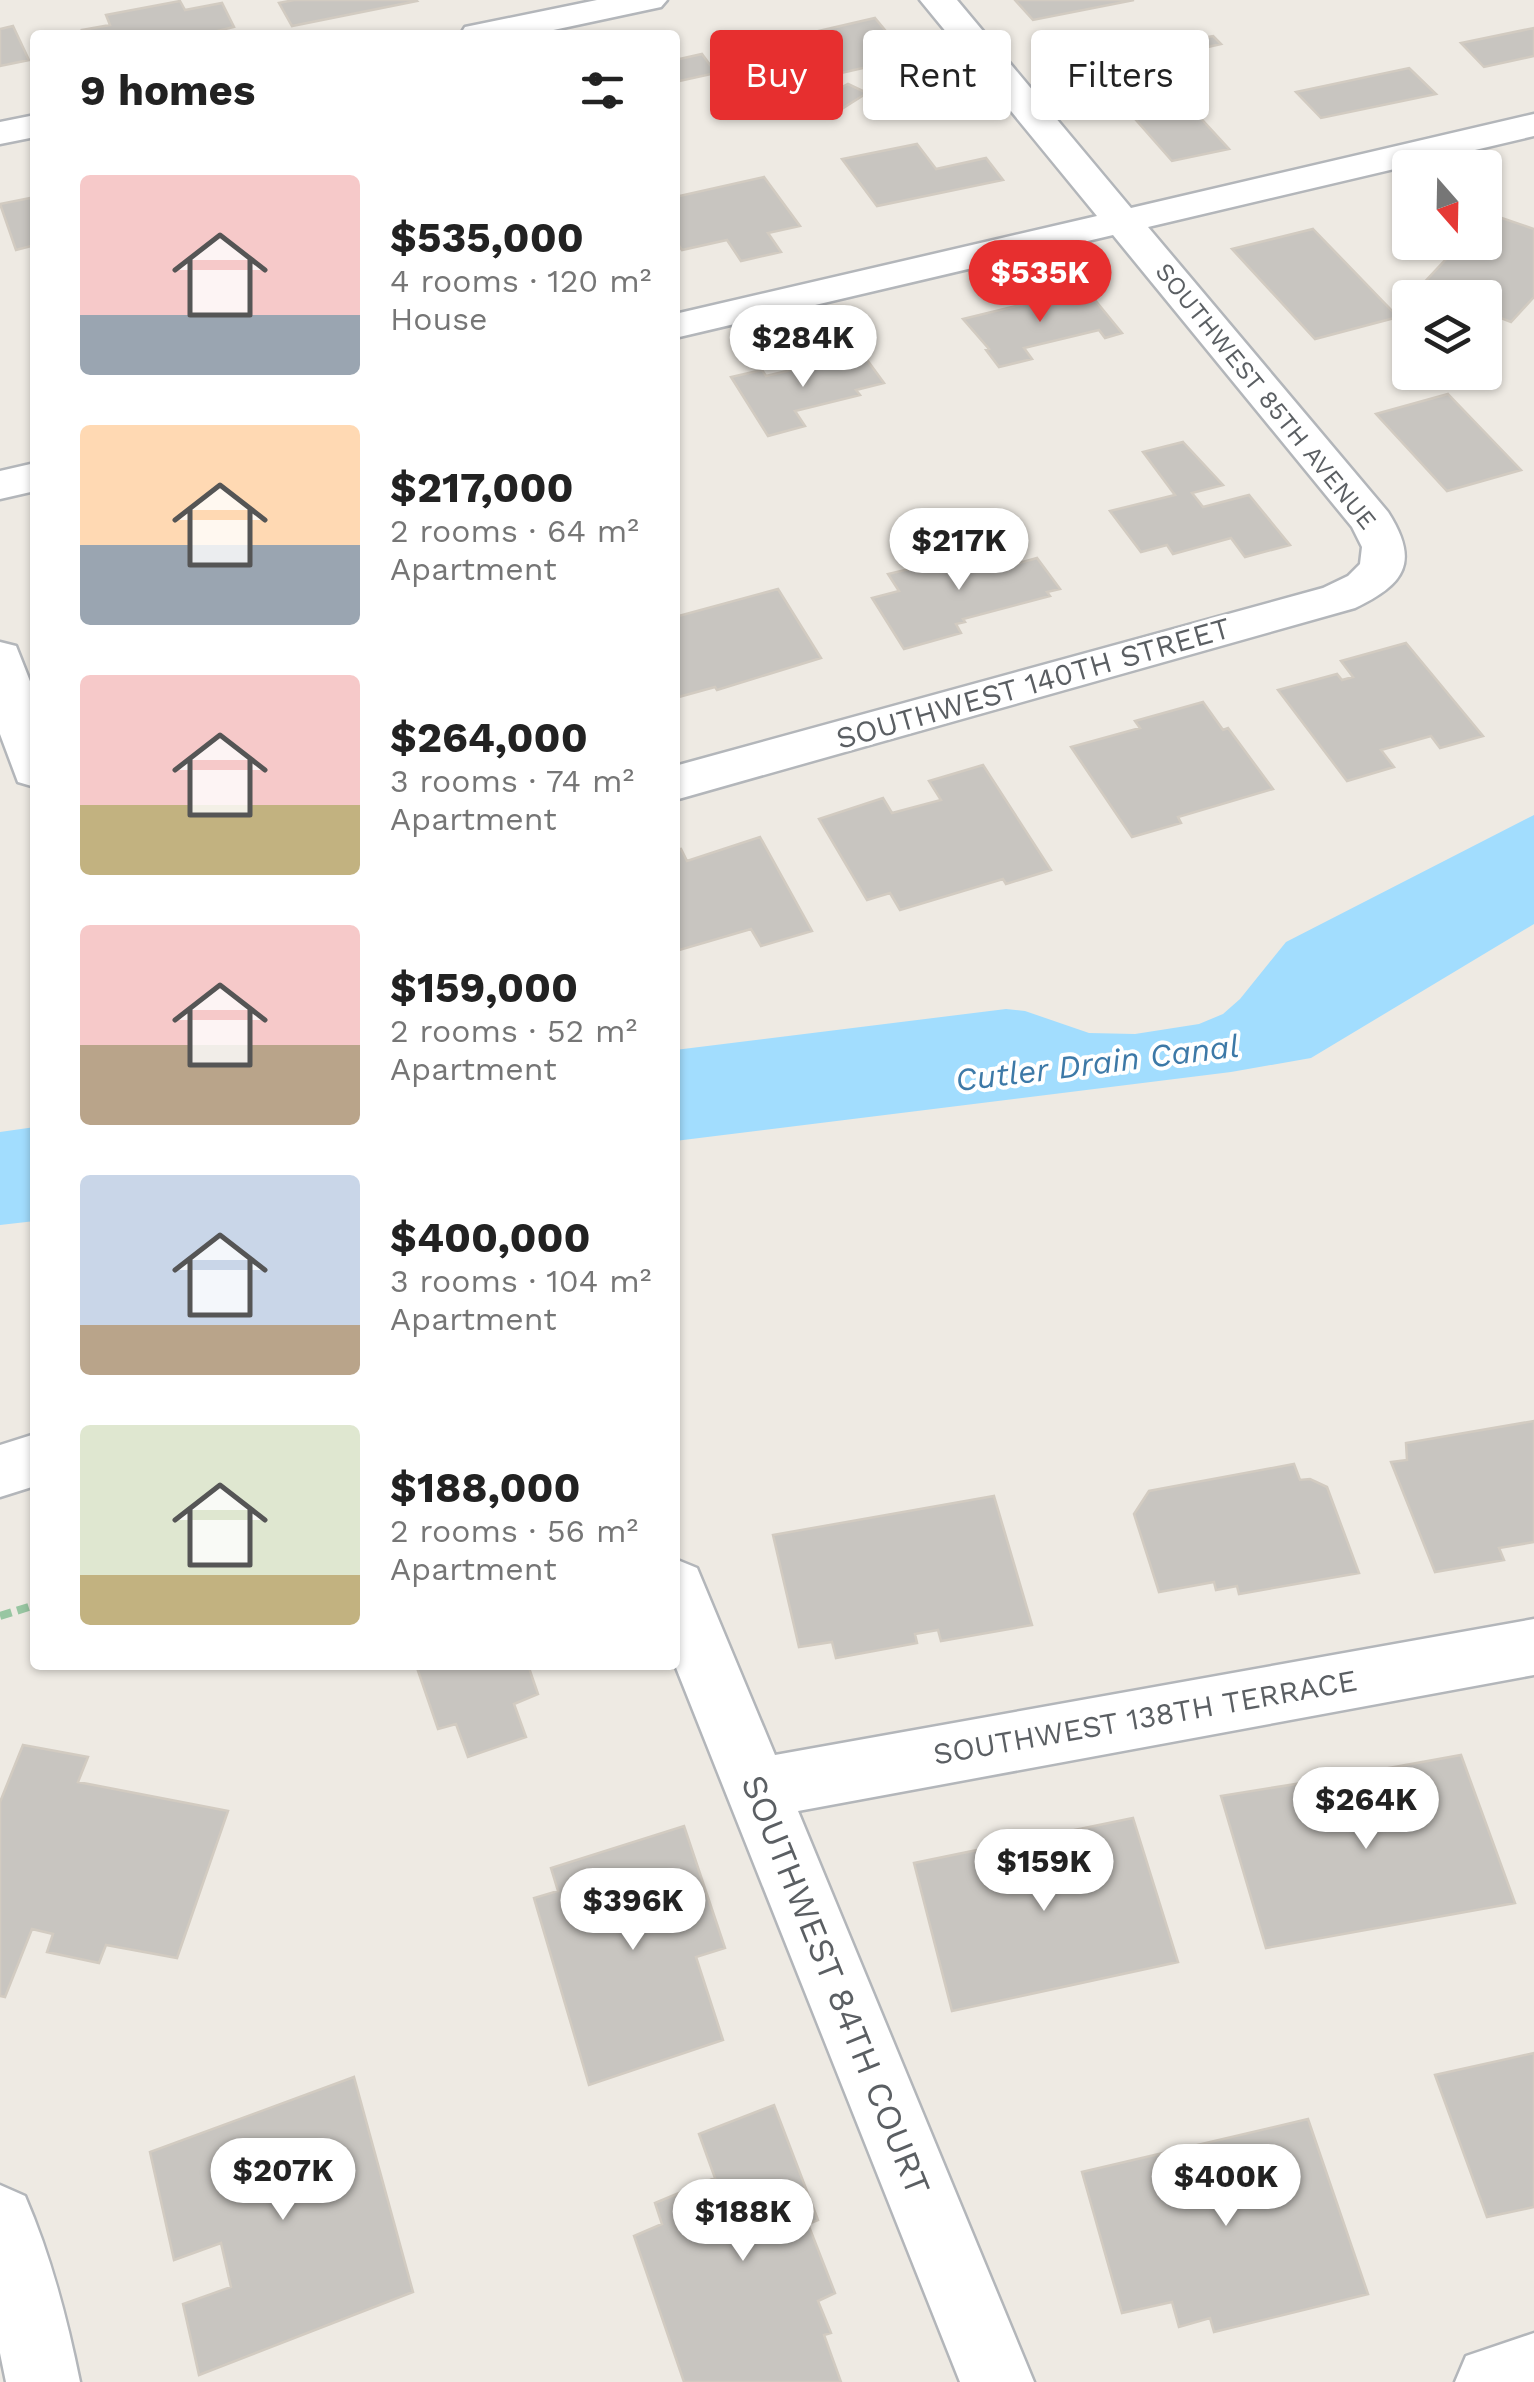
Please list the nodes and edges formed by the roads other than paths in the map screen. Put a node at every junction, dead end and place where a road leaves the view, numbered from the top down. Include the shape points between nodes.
1 (649, 0) edge
2 (938, 0) edge
3 (502, 30) edge
4 (1534, 125) edge
5 (30, 127) edge
6 (0, 133) edge
7 (1124, 221) junction
8 (680, 325) edge
9 (30, 478) edge
10 (0, 485) edge
11 (1382, 569) joint
12 (0, 657) edge
13 (30, 754) edge
14 (680, 782) edge
15 (30, 1462) edge
16 (0, 1472) edge
17 (680, 1599) edge
18 (1534, 1647) edge
19 (757, 1790) junction
20 (0, 2221) edge
21 (1534, 2370) edge
22 (42, 2382) edge
23 (996, 2382) edge
24 (1492, 2382) edge

1 - 3 street
2 - 7 street, SOUTHWEST 85TH AVENUE
4 - 7 street
5 - 6 street
7 - 8 street
7 - 11 street, SOUTHWEST 85TH AVENUE via 1372,522 1384,547
9 - 10 street
11 - 14 street, SOUTHWEST 140TH STREET via 1338,598
12 - 13 street
15 - 16 street
17 - 19 street, SOUTHWEST 84TH COURT
18 - 19 street, SOUTHWEST 138TH TERRACE
19 - 23 street, SOUTHWEST 84TH COURT
20 - 22 street via 28,2307
21 - 24 street

